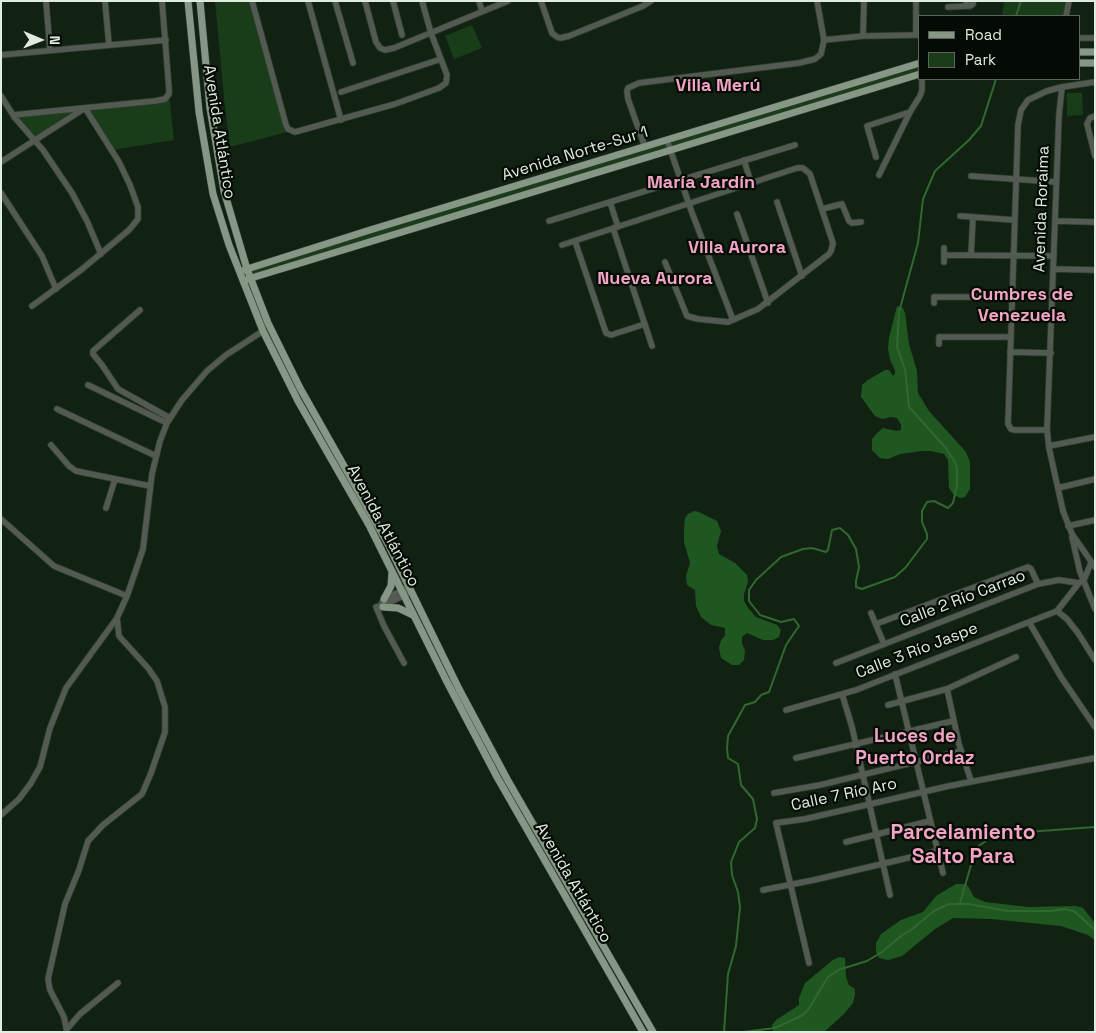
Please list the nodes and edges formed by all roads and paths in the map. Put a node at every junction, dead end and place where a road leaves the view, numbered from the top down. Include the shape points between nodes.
1 (46, 1) edge
2 (105, 1) edge
3 (162, 1) edge
4 (188, 1) edge
5 (200, 1) edge
6 (252, 1) edge
7 (308, 1) edge
8 (335, 1) edge
9 (365, 1) edge
10 (393, 1) edge
11 (422, 1) edge
12 (479, 1) edge
13 (508, 1) edge
14 (540, 1) edge
15 (651, 1) edge
16 (817, 1) edge
17 (864, 1) edge
18 (916, 1) edge
19 (973, 1) edge
20 (1069, 1) edge
21 (967, 4) edge
22 (948, 7) dead end
23 (482, 11) junction
24 (1066, 15) edge
25 (431, 33) junction
26 (402, 35) dead end
27 (918, 35) edge
28 (864, 36) junction
29 (1081, 38) edge
30 (1095, 38) edge
31 (166, 40) junction
32 (824, 40) junction
33 (109, 45) junction
34 (50, 50) junction
35 (1081, 52) edge
36 (1095, 52) edge
37 (1, 55) edge
38 (441, 59) junction
39 (353, 63) dead end
40 (1081, 63) edge
41 (1095, 63) edge
42 (918, 64) edge
43 (918, 75) edge
44 (922, 80) edge
45 (1095, 82) edge
46 (1062, 87) junction
47 (341, 92) dead end
48 (1, 96) edge
49 (85, 108) junction
50 (910, 112) junction
51 (13, 115) junction
52 (1095, 116) edge
53 (341, 120) junction
54 (34, 140) junction
55 (667, 140) junction
56 (794, 145) dead end
57 (645, 147) junction
58 (671, 149) junction
59 (1095, 156) edge
60 (876, 158) dead end
61 (744, 160) junction
62 (1, 162) edge
63 (879, 175) dead end
64 (971, 176) dead end
65 (1015, 179) junction
66 (681, 180) junction
67 (1056, 182) junction
68 (671, 183) dead end
69 (752, 183) junction
70 (1, 193) edge
71 (610, 202) junction
72 (776, 202) dead end
73 (689, 204) junction
74 (822, 209) junction
75 (736, 214) dead end
76 (960, 216) dead end
77 (973, 217) junction
78 (1014, 220) junction
79 (549, 221) dead end
80 (1055, 221) junction
81 (861, 222) dead end
82 (1094, 222) edge
83 (616, 227) junction
84 (575, 241) junction
85 (562, 245) dead end
86 (101, 254) junction
87 (944, 255) dead end
88 (971, 255) junction
89 (1013, 256) junction
90 (1054, 256) junction
91 (665, 262) dead end
92 (247, 269) junction
93 (1053, 269) junction
94 (1095, 270) edge
95 (239, 272) junction
96 (802, 276) junction
97 (247, 279) junction
98 (56, 289) junction
99 (1012, 297) junction
100 (768, 303) junction
101 (934, 303) dead end
102 (32, 306) dead end
103 (140, 310) dead end
104 (733, 320) junction
105 (645, 324) junction
106 (263, 331) junction
107 (1011, 337) junction
108 (939, 344) dead end
109 (652, 346) dead end
110 (1010, 352) junction
111 (1051, 353) junction
112 (88, 385) dead end
113 (56, 409) dead end
114 (169, 421) junction
115 (1047, 430) junction
116 (1095, 437) edge
117 (51, 445) dead end
118 (1049, 446) junction
119 (156, 456) junction
120 (115, 478) junction
121 (1095, 479) edge
122 (150, 486) junction
123 (1058, 488) junction
124 (106, 508) dead end
125 (1, 519) edge
126 (1095, 520) edge
127 (1068, 526) junction
128 (1072, 534) junction
129 (1094, 564) edge
130 (392, 571) junction
131 (1082, 582) junction
132 (1038, 584) junction
133 (406, 591) junction
134 (127, 596) junction
135 (382, 604) junction
136 (1095, 609) edge
137 (1057, 611) junction
138 (871, 613) dead end
139 (413, 615) junction
140 (116, 618) junction
141 (1029, 622) junction
142 (876, 624) junction
143 (884, 644) junction
144 (1016, 657) dead end
145 (1095, 660) edge
146 (404, 663) dead end
147 (836, 663) dead end
148 (895, 674) junction
149 (947, 689) junction
150 (842, 694) junction
151 (902, 702) junction
152 (888, 705) dead end
153 (786, 710) dead end
154 (953, 721) junction
155 (1095, 727) edge
156 (909, 731) junction
157 (855, 744) junction
158 (961, 751) junction
159 (796, 758) dead end
160 (1095, 758) edge
161 (916, 761) junction
162 (862, 774) junction
163 (972, 781) junction
164 (923, 792) junction
165 (774, 793) dead end
166 (869, 804) junction
167 (1, 815) edge
168 (930, 821) junction
169 (876, 834) junction
170 (846, 842) dead end
171 (938, 851) junction
172 (884, 863) junction
173 (943, 873) dead end
174 (791, 885) junction
175 (763, 890) dead end
176 (890, 895) dead end
177 (809, 964) dead end
178 (118, 983) dead end
179 (67, 1030) edge
180 (643, 1032) edge
181 (653, 1032) edge

1 - 34 street
2 - 33 street
3 - 31 street
4 - 95 main road, Avenida Atlántico via 207,164 220,220
5 - 92 main road, Avenida Atlántico via 218,163
6 - 53 street via 288,129 299,132
7 - 53 street
8 - 39 street
9 - 25 street via 380,48 390,50
10 - 26 street
11 - 25 street
12 - 23 street
13 - 23 street
14 - 15 street via 552,33 560,38
16 - 32 street
17 - 28 street
18 - 27 street
19 - 21 street via 972,6
20 - 24 street
21 - 22 street
23 - 25 street
25 - 38 street
27 - 28 street
28 - 32 street
29 - 30 street
31 - 33 street
31 - 49 street via 168,97 154,102
32 - 57 street via 821,54 810,61 631,85 627,91 628,99
33 - 34 street
34 - 37 street
35 - 36 main road
38 - 47 street
38 - 53 street via 447,75 444,86
40 - 41 main road
42 - 55 main road, Avenida Norte-Sur 1
43 - 58 main road, Avenida Norte-Sur 1
44 - 50 street via 922,90
45 - 46 street
46 - 65 street via 1028,100 1021,110
46 - 67 street, Avenida Roraima
48 - 51 street
49 - 51 street
49 - 54 street
49 - 86 street via 124,172 138,212 136,222
50 - 60 street via 867,126
50 - 63 street
51 - 54 street
52 - 59 street via 1087,121
54 - 62 street
54 - 86 street via 72,193
55 - 57 main road, Avenida Norte-Sur 1
55 - 58 street
56 - 61 street
57 - 92 main road, Avenida Norte-Sur 1
58 - 66 street
58 - 97 main road, Avenida Norte-Sur 1
61 - 66 street
61 - 69 street
64 - 65 street
65 - 67 street
65 - 78 street
66 - 73 street
67 - 80 street, Avenida Roraima
68 - 71 street
69 - 73 street
69 - 74 street via 804,168 810,174
70 - 98 street via 42,256
71 - 79 street
71 - 83 street
72 - 96 street
73 - 83 street
73 - 104 street
74 - 81 street via 842,204 848,221
74 - 96 street via 833,246 829,254
75 - 100 street
76 - 77 street
77 - 78 street
77 - 88 street
78 - 89 street
80 - 82 street
80 - 90 street, Avenida Roraima
83 - 84 street
83 - 105 street
84 - 85 street
84 - 105 street via 606,333 611,335
86 - 98 street
87 - 88 street
88 - 89 street
89 - 90 street
89 - 99 street
90 - 93 street, Avenida Roraima
91 - 104 street via 687,316
92 - 95 main road, Avenida Norte-Sur 1
92 - 97 main road, Avenida Atlántico
93 - 94 street
93 - 111 street, Avenida Roraima
95 - 97 main road, Avenida Atlántico
96 - 100 street
97 - 106 main road, Avenida Atlántico
97 - 133 main road, Avenida Atlántico via 300,388 371,512
98 - 102 street
99 - 101 street via 934,297
99 - 107 street
100 - 104 street
103 - 114 street via 93,354 118,389
105 - 109 street
106 - 114 street via 216,363 191,388
106 - 130 main road, Avenida Atlántico
107 - 108 street via 939,338
107 - 110 street
110 - 111 street
110 - 115 street via 1008,424 1014,430
111 - 115 street, Avenida Roraima
112 - 114 street
113 - 119 street
114 - 119 street
115 - 118 street, Avenida Roraima
116 - 118 street
117 - 120 street via 76,471
118 - 123 street, Avenida Roraima
119 - 122 street
120 - 122 street
120 - 124 street
121 - 123 street
122 - 134 street via 142,549
123 - 127 street, Avenida Roraima
125 - 134 street via 54,566
126 - 127 street
127 - 128 street, Avenida Roraima
128 - 129 street, Avenida Roraima
128 - 131 street
129 - 131 street
130 - 133 main road, Avenida Atlántico
130 - 135 main road via 391,586
131 - 132 street, Calle 2 Río Carrao via 1059,580
131 - 136 street
131 - 137 street
132 - 142 street via 1028,567
132 - 143 street, Calle 2 Río Carrao
133 - 135 street
133 - 139 main road, Avenida Atlántico
133 - 181 main road, Avenida Atlántico via 507,779
134 - 140 street
135 - 139 main road
135 - 146 street via 376,607
137 - 141 street, Calle 3 Río Jaspe
137 - 145 street via 1078,633
138 - 142 street
139 - 180 main road, Avenida Atlántico via 502,785
140 - 167 street via 66,688 50,728 40,766 31,783
140 - 179 street via 119,636 156,681 165,707 165,732 142,794 88,841 65,904 48,979
141 - 148 street, Calle 3 Río Jaspe
141 - 155 street
142 - 143 street
143 - 147 street, Calle 2 Río Carrao
144 - 149 street
148 - 150 street, Calle 3 Río Jaspe
148 - 151 street
149 - 151 street
149 - 154 street
150 - 153 street, Calle 3 Río Jaspe
150 - 157 street
151 - 152 street
151 - 156 street
154 - 156 street
154 - 158 street
156 - 157 street
156 - 161 street
157 - 159 street
157 - 162 street
158 - 161 street
158 - 163 street
160 - 163 street, Calle 7 Río Aro
161 - 162 street
161 - 164 street
162 - 165 street
162 - 166 street
163 - 164 street, Calle 7 Río Aro
164 - 166 street, Calle 7 Río Aro
164 - 168 street
166 - 169 street
166 - 174 street, Calle 7 Río Aro via 776,824
168 - 169 street
168 - 171 street
169 - 170 street
169 - 172 street
171 - 172 street
171 - 173 street
172 - 174 street
172 - 176 street
174 - 175 street
174 - 177 street
178 - 179 street via 80,1014

